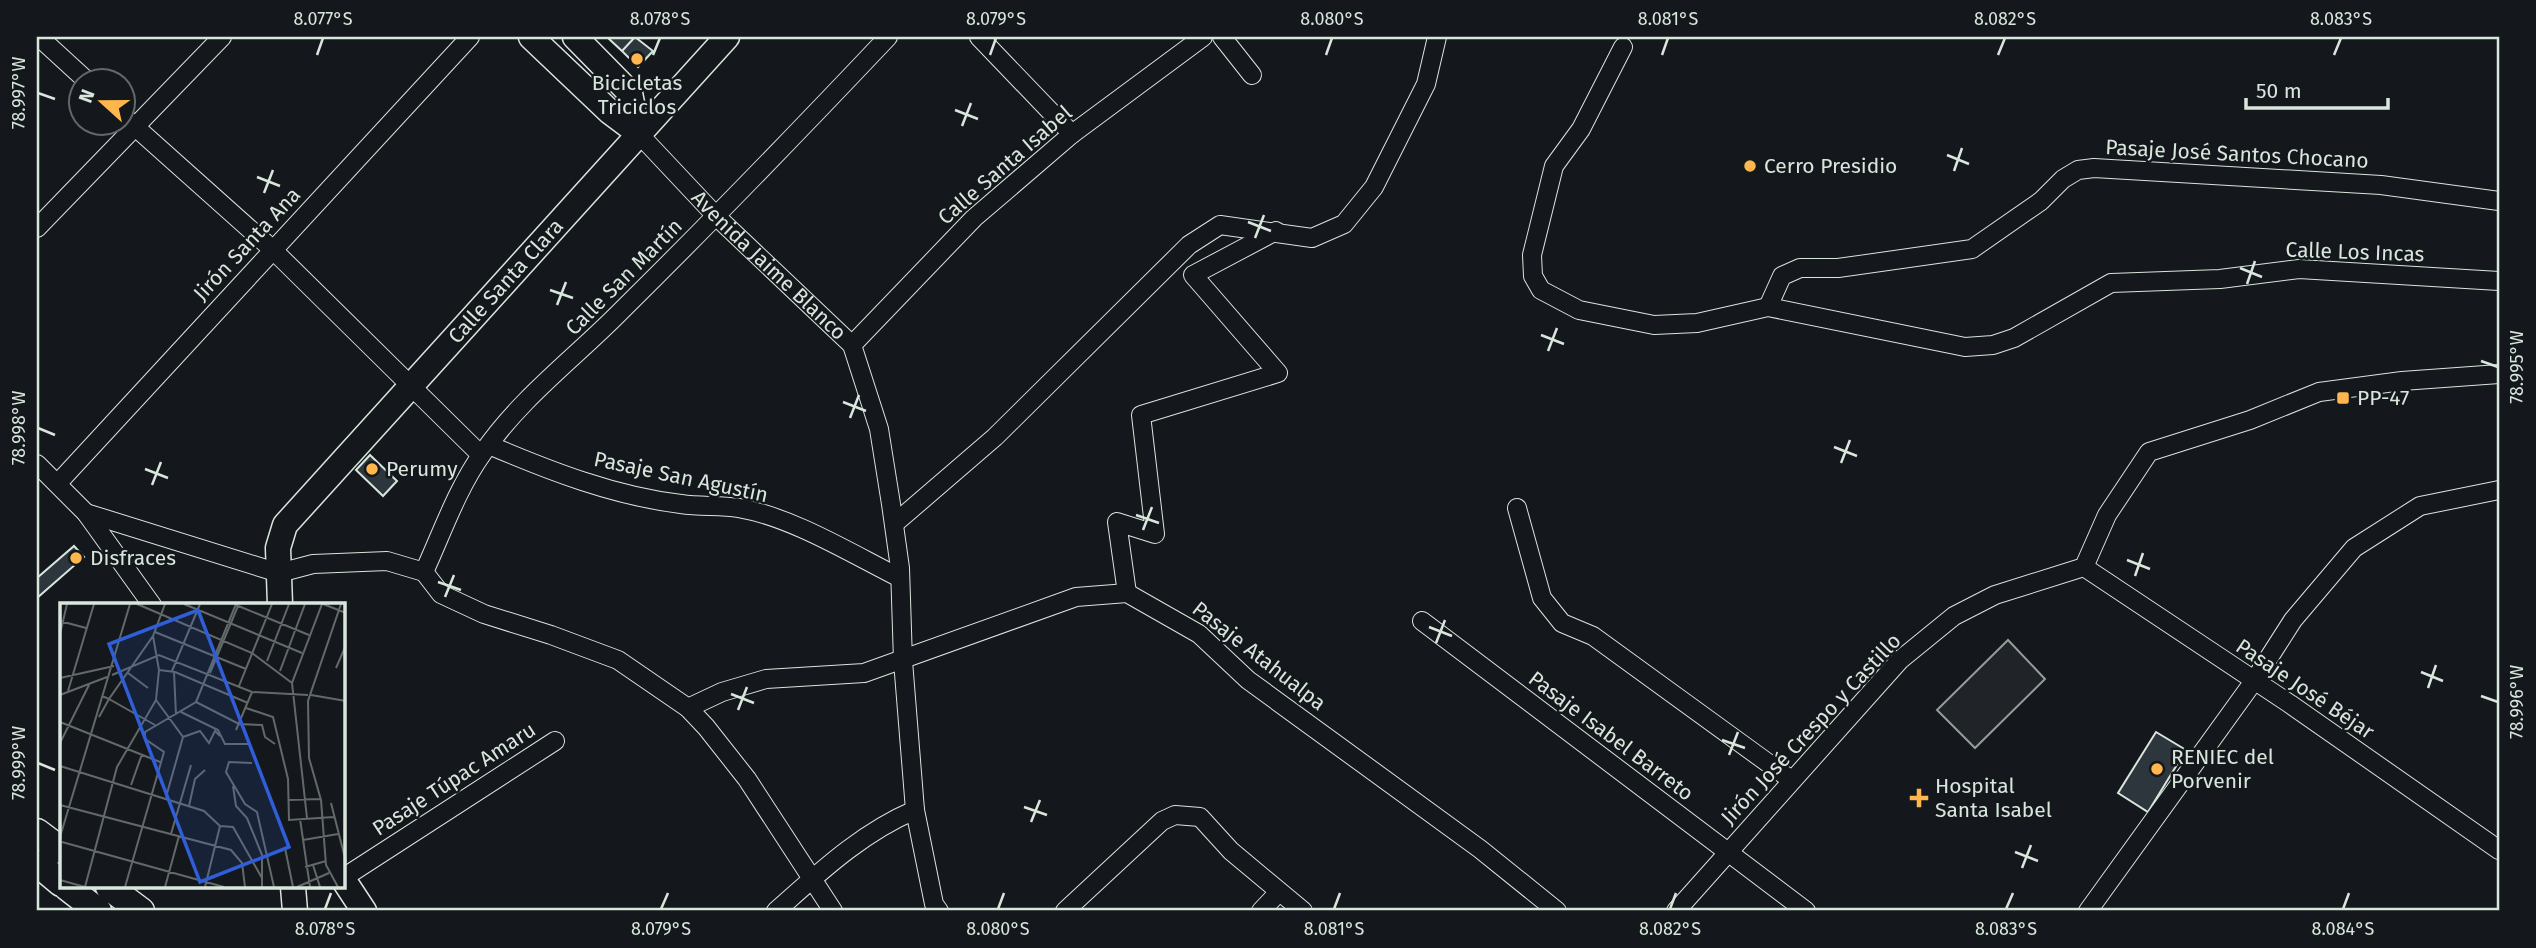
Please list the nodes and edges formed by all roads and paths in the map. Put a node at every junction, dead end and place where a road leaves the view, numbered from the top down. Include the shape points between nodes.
1 (39, 37) edge
2 (222, 37) edge
3 (470, 37) edge
4 (531, 37) edge
5 (575, 37) edge
6 (727, 37) edge
7 (888, 37) edge
8 (979, 37) edge
9 (1203, 37) edge
10 (1222, 37) edge
11 (1437, 37) edge
12 (1623, 47) dead end
13 (71, 66) edge
14 (1252, 75) dead end
15 (136, 127) joint
16 (638, 134) junction
17 (1072, 134) junction
18 (127, 136) edge
19 (2499, 201) edge
20 (717, 217) junction
21 (37, 228) edge
22 (1276, 231) junction
23 (272, 249) junction
24 (2499, 281) edge
25 (1768, 307) junction
26 (852, 345) junction
27 (2499, 374) edge
28 (408, 385) junction
29 (485, 450) junction
30 (37, 464) edge
31 (58, 483) junction
32 (2499, 490) edge
33 (1517, 508) dead end
34 (86, 513) junction
35 (894, 524) junction
36 (2084, 567) junction
37 (424, 572) junction
38 (279, 573) junction
39 (900, 578) junction
40 (1127, 593) junction
41 (151, 603) edge
42 (280, 603) edge
43 (1422, 621) dead end
44 (903, 661) junction
45 (2254, 681) junction
46 (688, 708) junction
47 (555, 740) dead end
48 (1790, 779) junction
49 (915, 810) junction
50 (37, 832) edge
51 (60, 849) edge
52 (2499, 850) edge
53 (1728, 854) junction
54 (37, 863) edge
55 (345, 878) edge
56 (810, 881) junction
57 (60, 882) edge
58 (345, 882) edge
59 (68, 888) edge
60 (110, 888) edge
61 (293, 888) edge
62 (1278, 893) junction
63 (98, 911) edge
64 (141, 911) edge
65 (295, 911) edge
66 (364, 911) edge
67 (776, 911) edge
68 (833, 911) edge
69 (939, 911) edge
70 (1065, 911) edge
71 (1261, 911) edge
72 (1303, 911) edge
73 (1557, 911) edge
74 (1676, 911) edge
75 (1806, 911) edge
76 (2088, 911) edge

1 - 13 street
2 - 15 street
3 - 23 street, Jirón Santa Ana
4 - 16 main road, Avenida Jaime Blanco
5 - 16 main road via 630,93
6 - 16 main road, Calle Santa Clara
7 - 20 street, Calle San Martín
8 - 17 street
9 - 17 street, Calle Santa Isabel
10 - 14 street
11 - 22 street via 1426,84 1366,197 1344,223 1312,238
12 - 25 street via 1581,129 1554,166 1532,255 1533,276 1541,290 1579,310 1654,325 1697,323
15 - 23 street
16 - 20 street, Avenida Jaime Blanco
16 - 28 main road, Calle Santa Clara
17 - 26 street, Calle Santa Isabel via 974,218
18 - 21 street
19 - 25 street, Pasaje José Santos Chocano via 2381,185 2078,170 1972,249 1838,268 1800,268 1782,276
20 - 26 street, Avenida Jaime Blanco
20 - 29 street, Calle San Martín via 576,357 540,386
22 - 35 street via 1220,225 1189,245 1004,428
22 - 40 street via 1194,275 1278,373 1141,415 1156,534 1117,522
23 - 28 street
23 - 31 street, Jirón Santa Ana
24 - 25 street, Calle Los Incas via 2300,269 2220,279 2111,283 2014,338 1965,347
26 - 35 street, Avenida Jaime Blanco via 878,429
27 - 36 street via 2319,392 2250,421 2149,452 2107,515
28 - 29 street, Pasaje San Agustín
28 - 38 main road, Calle Santa Clara via 285,525 278,548
29 - 37 street, Calle San Martín
29 - 39 street, Pasaje San Agustín via 646,498 741,508 795,527
30 - 31 street
31 - 34 street
32 - 45 street via 2420,506 2354,548 2292,620
33 - 48 street via 1542,598 1562,624 1593,636
34 - 38 street
34 - 41 street
35 - 39 street, Avenida Jaime Blanco
36 - 45 street, Pasaje José Béjar
36 - 48 street, Jirón José Crespo y Castillo via 1995,595 1954,617 1899,660
37 - 38 street via 387,561 313,564
37 - 46 street via 441,594 484,614 618,660
38 - 42 main road
39 - 44 street, Avenida Jaime Blanco
40 - 44 street via 1076,597
40 - 73 street, Pasaje Atahualpa via 1199,634 1248,680
43 - 53 street, Pasaje Isabel Barreto
44 - 46 street via 864,673 766,679
44 - 49 street, Avenida Jaime Blanco
45 - 52 street, Pasaje José Béjar
45 - 76 street
46 - 56 street via 747,779
47 - 55 street, Pasaje Túpac Amaru
48 - 53 street, Jirón José Crespo y Castillo
49 - 56 street via 882,824
49 - 69 street, Avenida Jaime Blanco
50 - 51 main road
53 - 74 street, Jirón José Crespo y Castillo
53 - 75 street, Pasaje Isabel Barreto
54 - 57 main road
56 - 67 street
56 - 68 street
58 - 66 main road
59 - 63 main road
60 - 64 main road
61 - 65 main road
62 - 70 street via 1200,817 1175,815 1162,821
62 - 71 street
62 - 72 street

